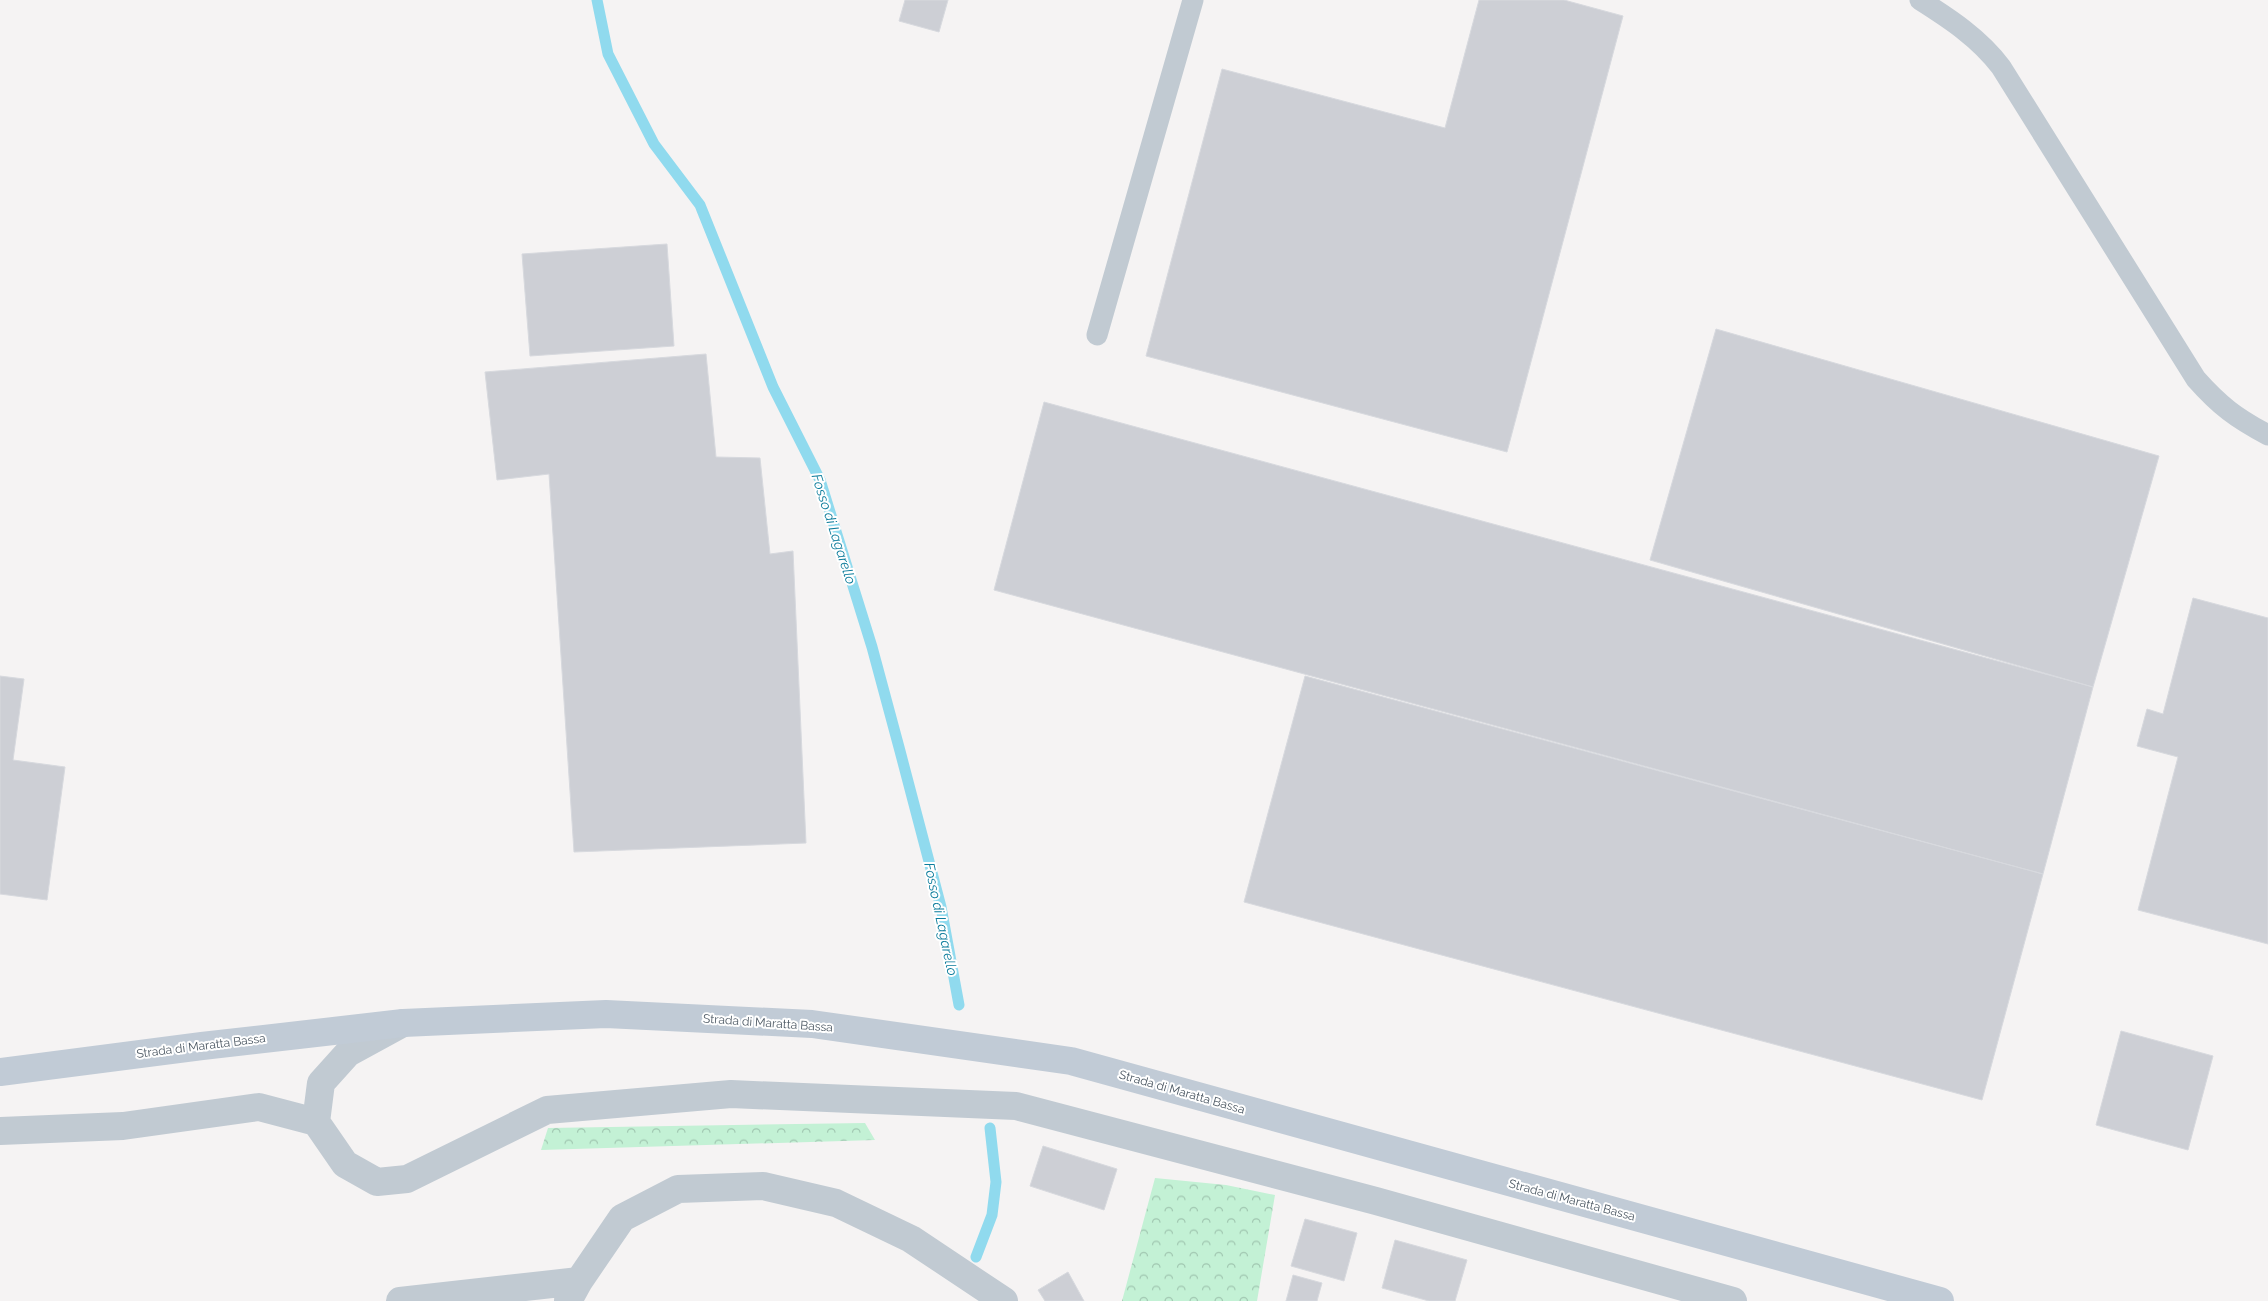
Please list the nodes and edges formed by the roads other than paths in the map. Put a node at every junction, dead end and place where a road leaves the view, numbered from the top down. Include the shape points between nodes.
1 (1193, 0) edge
2 (1920, 0) edge
3 (1097, 335) dead end
4 (2268, 435) edge
5 (403, 1023) junction
6 (0, 1072) edge
7 (316, 1122) junction
8 (0, 1132) edge
9 (573, 1291) edge
10 (400, 1301) edge
11 (1004, 1301) edge
12 (1733, 1301) edge
13 (1940, 1301) edge

1 - 3 lane
2 - 4 lane via 1987,48 2196,379 2217,402
5 - 6 main road, Strada di Maratta Bassa
5 - 7 street, Strada di Maratta Bassa via 348,1053 321,1083
5 - 13 main road, Strada di Maratta Bassa via 606,1014 812,1024 1071,1061
7 - 8 street via 259,1107 123,1126
7 - 12 street via 345,1164 377,1182 407,1179 547,1110 731,1094 1016,1106 1376,1201
9 - 10 street
9 - 11 street via 622,1218 678,1189 763,1186 836,1203 911,1239

